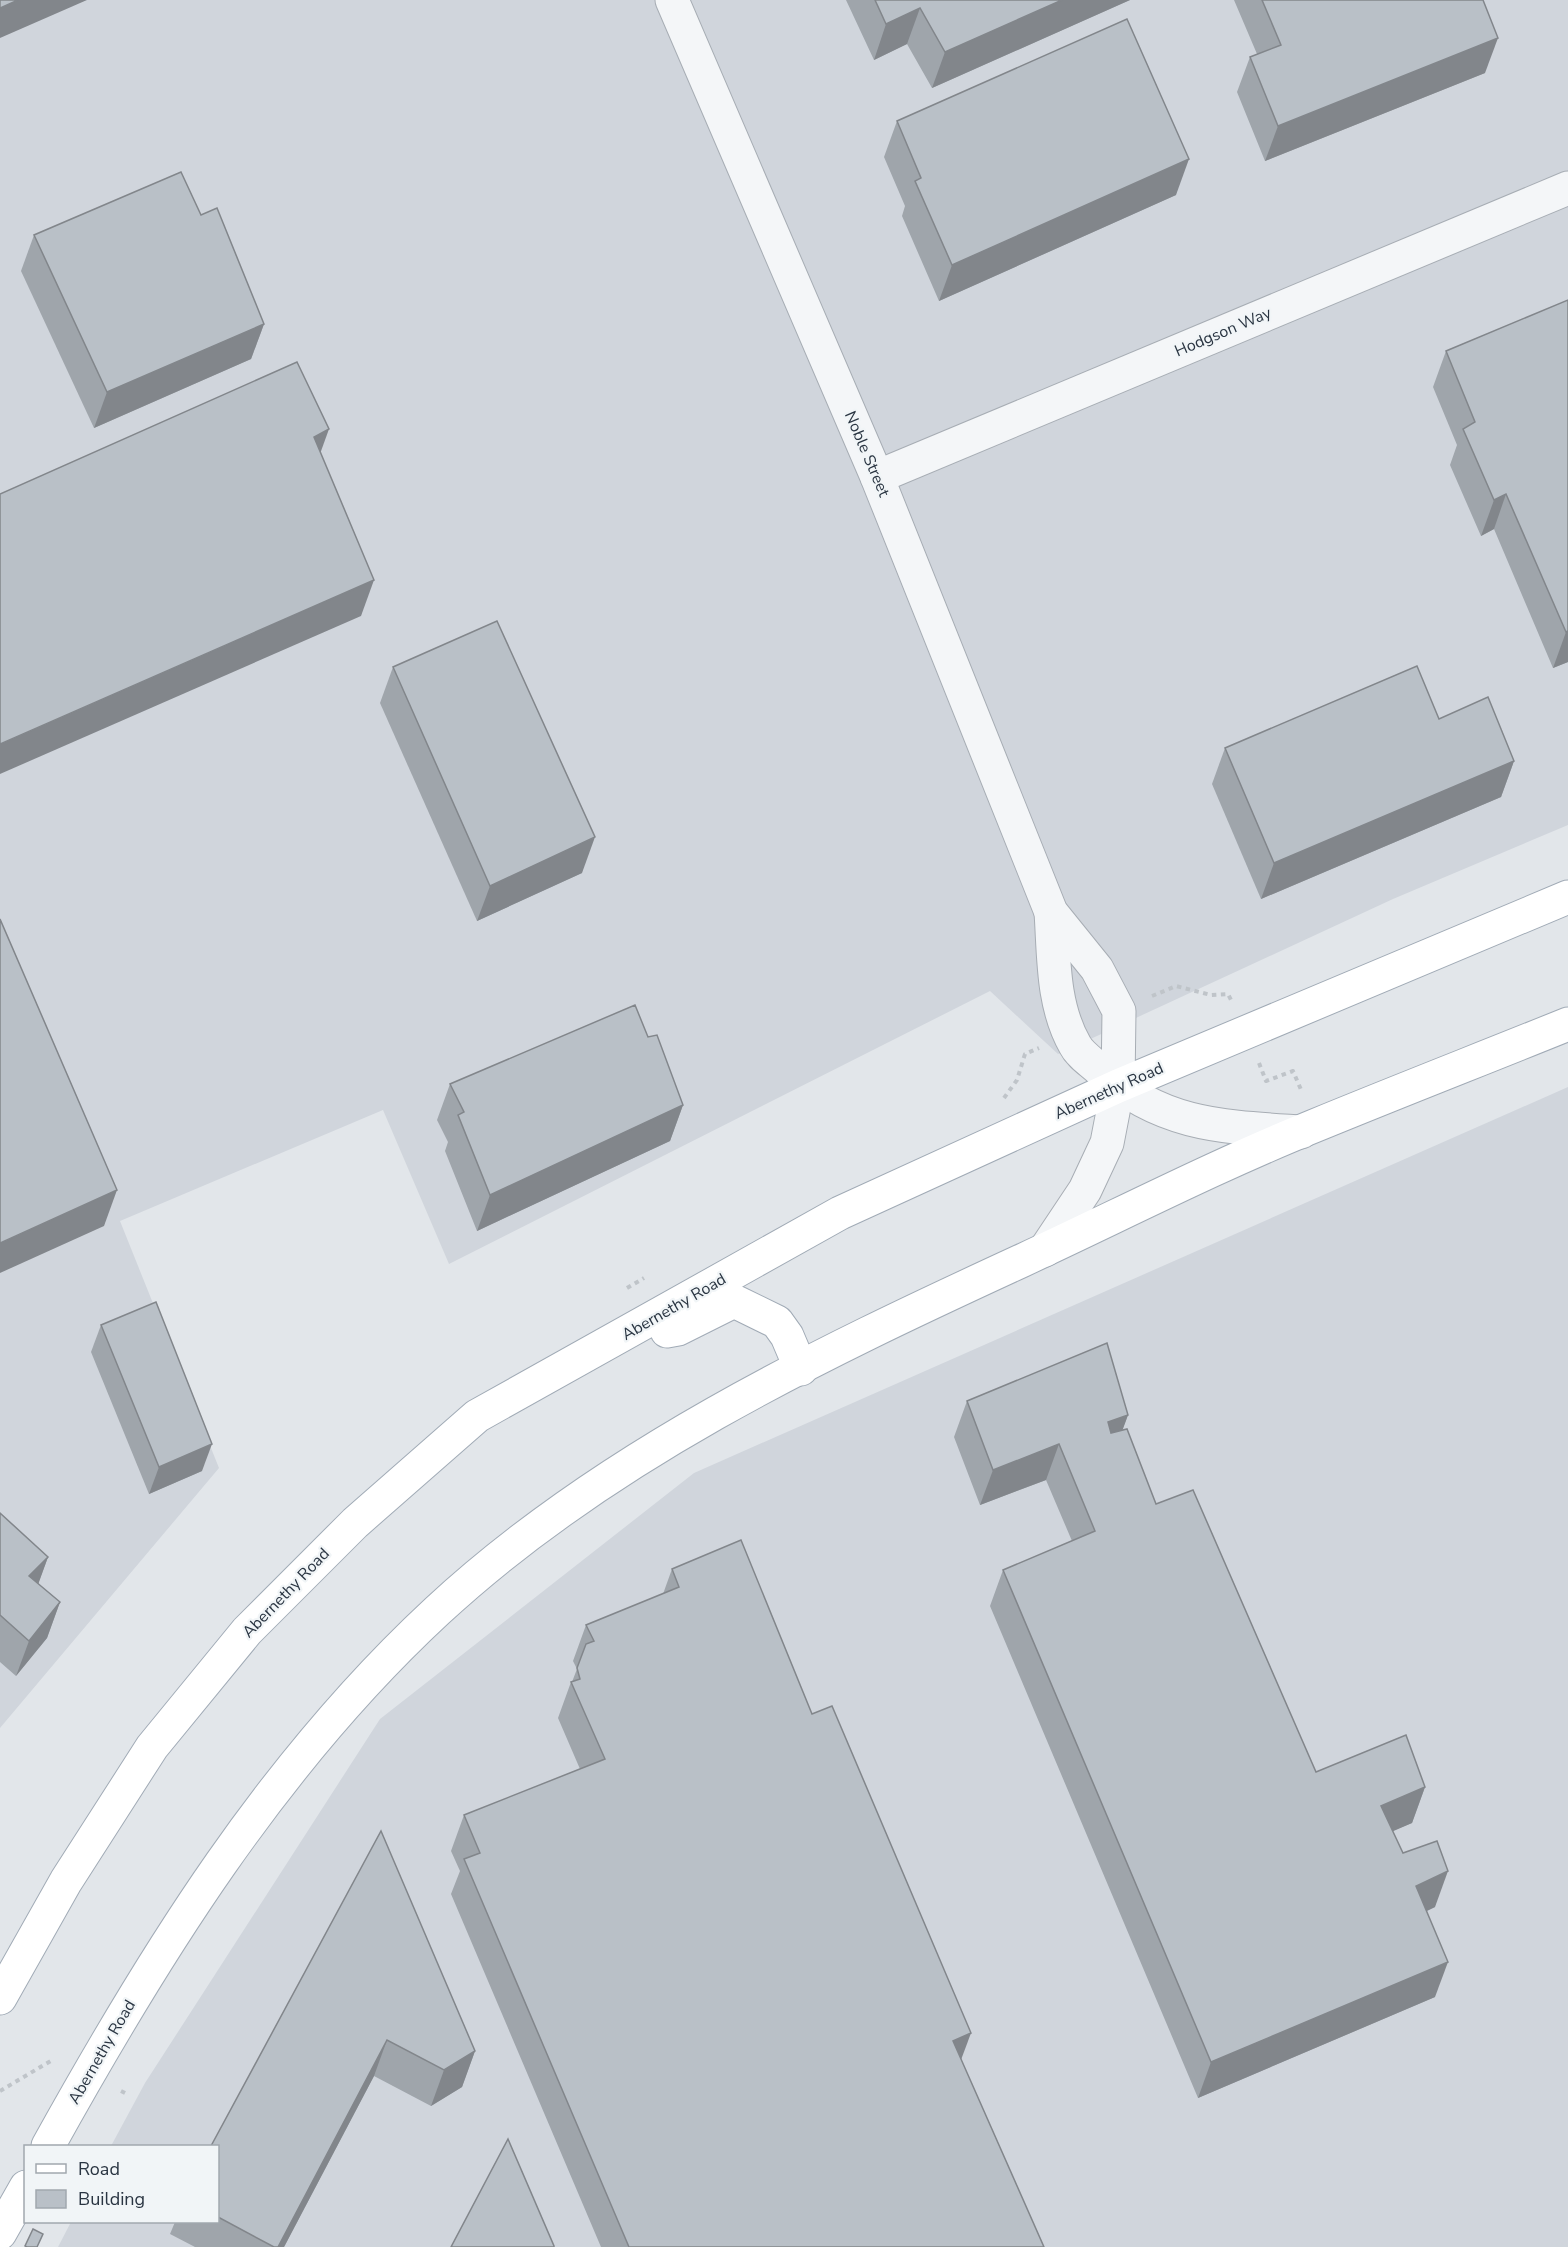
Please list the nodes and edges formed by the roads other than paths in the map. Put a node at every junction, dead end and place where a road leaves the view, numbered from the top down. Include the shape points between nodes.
1 (672, 0) edge
2 (1568, 188) edge
3 (877, 477) junction
4 (1568, 897) edge
5 (1051, 912) junction
6 (1568, 1024) edge
7 (1118, 1086) junction
8 (1308, 1128) junction
9 (1045, 1250) junction
10 (618, 1339) junction
11 (801, 1369) junction
12 (0, 1998) edge
13 (49, 2145) edge
14 (24, 2191) edge
15 (0, 2233) edge

1 - 3 street, Noble Street
2 - 3 street, Hodgson Way
3 - 5 street, Noble Street
4 - 7 main road, Abernethy Road
5 - 7 street, Noble Street via 1097,969 1119,1011
5 - 7 street, Noble Street via 1056,990 1075,1047
6 - 8 main road, Abernethy Road
7 - 8 street, Noble Street via 1173,1117 1226,1128
7 - 9 street, Noble Street via 1107,1143 1085,1190
7 - 10 main road, Abernethy Road via 840,1213
8 - 9 main road, Abernethy Road
9 - 11 main road, Abernethy Road via 898,1318
10 - 11 main road via 678,1329 734,1301 777,1322
10 - 12 main road, Abernethy Road via 477,1416 354,1523 247,1631 152,1747 66,1881
11 - 13 main road, Abernethy Road via 674,1436 549,1518 438,1610 341,1707 255,1814 168,1941
14 - 15 main road

